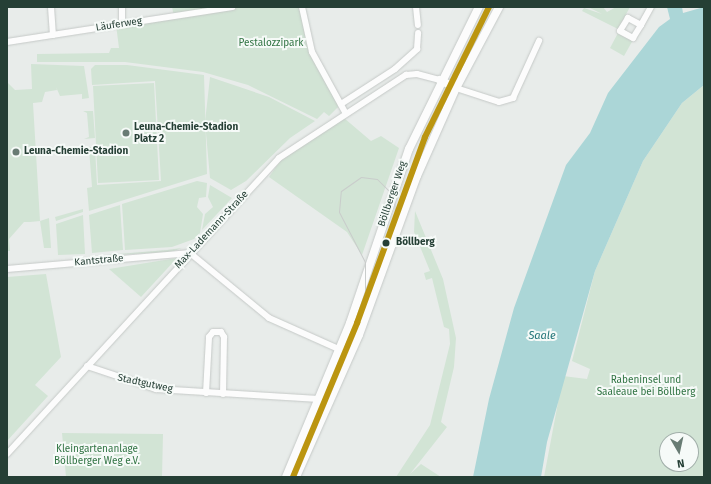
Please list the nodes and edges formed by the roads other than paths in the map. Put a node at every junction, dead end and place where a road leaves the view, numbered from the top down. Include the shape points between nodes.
1 (51, 7) edge
2 (122, 7) edge
3 (232, 7) edge
4 (302, 7) edge
5 (416, 7) edge
6 (478, 7) edge
7 (499, 7) edge
8 (651, 7) edge
9 (122, 24) junction
10 (418, 25) dead end
11 (641, 25) dead end
12 (418, 33) dead end
13 (53, 35) junction
14 (539, 41) dead end
15 (7, 42) edge
16 (440, 80) junction
17 (456, 88) junction
18 (341, 104) junction
19 (344, 112) junction
20 (190, 254) junction
21 (7, 268) edge
22 (340, 349) junction
23 (350, 354) junction
24 (87, 366) junction
25 (206, 393) junction
26 (223, 394) junction
27 (319, 398) junction
28 (7, 454) edge
29 (286, 477) edge
30 (296, 477) edge

1 - 13 street
2 - 9 street
3 - 9 street, Läuferweg
4 - 18 street via 312,52
5 - 10 street
6 - 16 street, Böllberger Weg
7 - 17 street, Böllberger Weg
8 - 11 street
9 - 13 street, Läuferweg
12 - 18 street via 417,49 395,69
13 - 15 street, Läuferweg
14 - 17 street via 513,98 499,102
16 - 17 street, Max-Lademann-Straße
16 - 19 street, Max-Lademann-Straße via 422,74 406,75
16 - 22 street, Böllberger Weg via 403,164
17 - 23 street, Böllberger Weg via 417,176
18 - 19 street
19 - 20 street, Max-Lademann-Straße via 279,158
20 - 21 street, Kantstraße
20 - 22 street via 269,318
20 - 24 street, Max-Lademann-Straße
22 - 23 street
22 - 27 street, Böllberger Weg
23 - 30 street, Böllberger Weg
24 - 25 street, Stadtgutweg via 141,386
24 - 28 street, Max-Lademann-Straße
25 - 26 street, Stadtgutweg
25 - 26 street via 209,336 213,332 221,332 224,337
26 - 27 street, Stadtgutweg
27 - 29 street, Böllberger Weg

